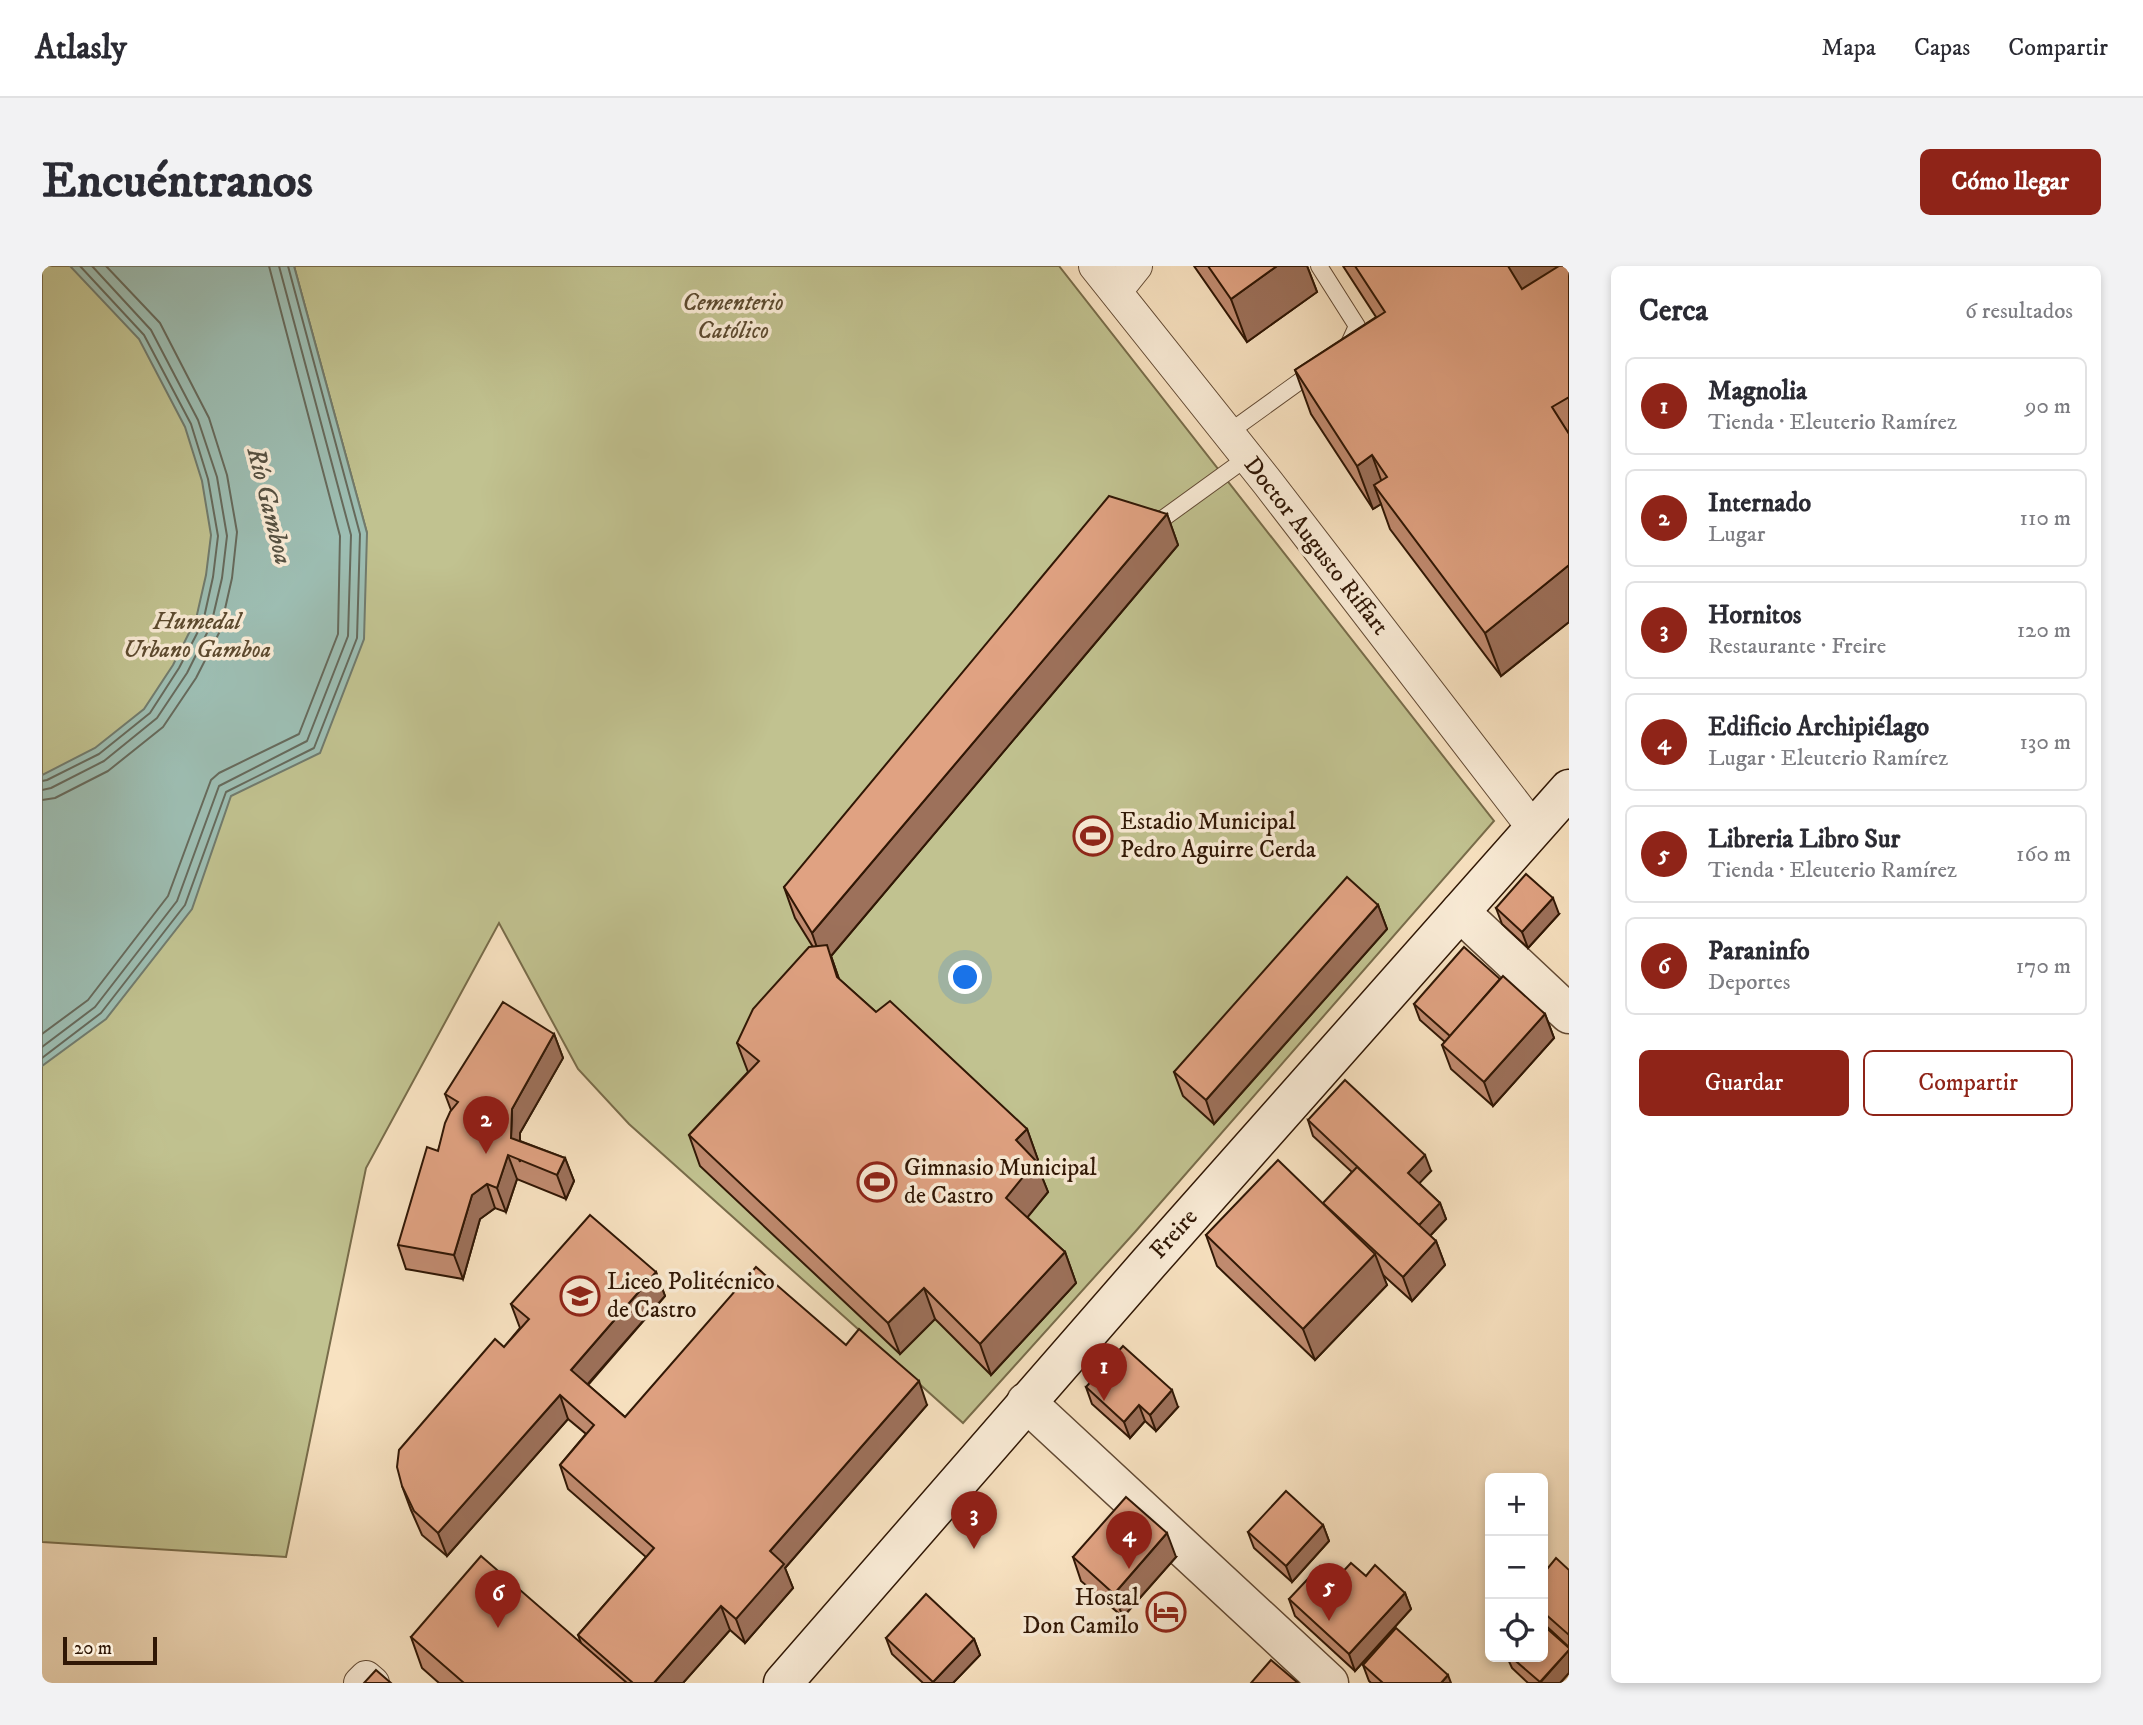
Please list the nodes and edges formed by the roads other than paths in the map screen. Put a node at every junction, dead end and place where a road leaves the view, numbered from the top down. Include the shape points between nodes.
1 (1095, 266) edge
2 (1136, 266) edge
3 (1319, 266) edge
4 (1116, 291) junction
5 (1228, 433) junction
6 (1248, 457) junction
7 (1128, 512) edge
8 (1569, 789) edge
9 (1534, 829) junction
10 (1460, 912) junction
11 (1569, 1014) edge
12 (1026, 1402) junction
13 (783, 1683) edge
14 (1329, 1683) edge

1 - 4 street, Doctor Augusto Riffart
2 - 4 street
3 - 5 lane via 1357,326 1346,348
4 - 5 street, Doctor Augusto Riffart
5 - 6 street, Doctor Augusto Riffart
6 - 7 lane via 1161,520
6 - 9 street, Doctor Augusto Riffart
8 - 9 main road, Freire
9 - 10 main road, Freire
10 - 11 main road
10 - 12 main road, Freire
12 - 13 main road, Freire
12 - 14 main road

